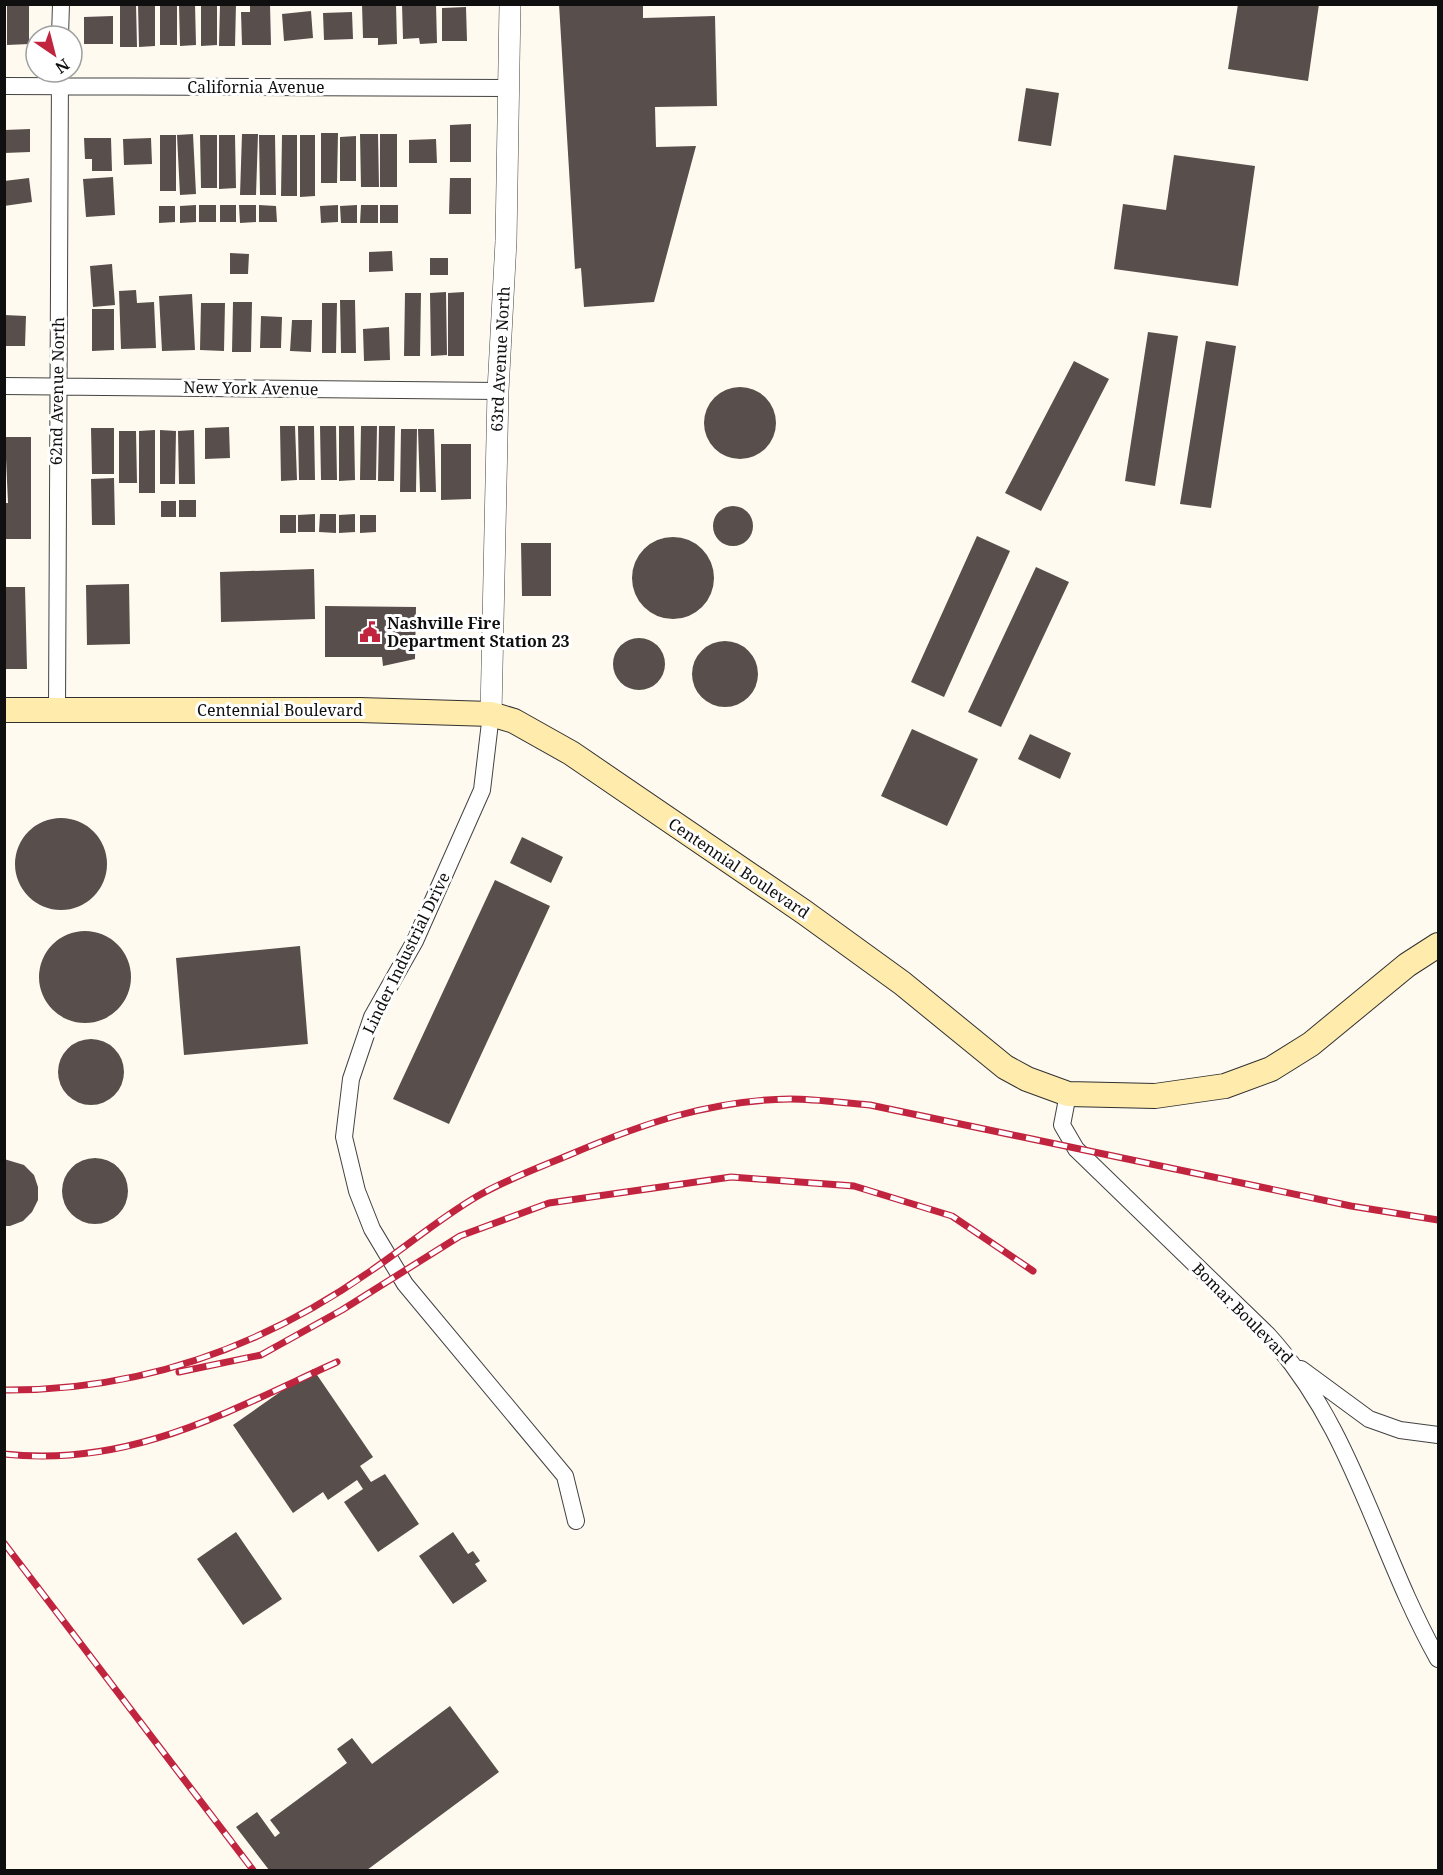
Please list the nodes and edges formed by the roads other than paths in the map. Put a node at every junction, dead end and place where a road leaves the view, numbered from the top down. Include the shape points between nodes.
1 (60, 4) edge
2 (510, 4) edge
3 (60, 24) edge
4 (84, 79) edge
5 (24, 84) edge
6 (60, 84) edge
7 (4, 86) edge
8 (508, 88) junction
9 (58, 385) junction
10 (4, 386) edge
11 (498, 391) junction
12 (4, 710) edge
13 (57, 711) junction
14 (491, 714) junction
15 (1438, 926) edge
16 (1438, 945) edge
17 (1407, 965) junction
18 (1068, 1094) junction
19 (1295, 1364) junction
20 (1438, 1436) edge
21 (576, 1521) dead end
22 (1438, 1659) edge

1 - 3 street
2 - 8 street, 63rd Avenue North
4 - 8 street, California Avenue
5 - 7 street, California Avenue
6 - 9 street, 62nd Avenue North
8 - 11 street, 63rd Avenue North via 506,241
9 - 10 street, New York Avenue
9 - 11 street, New York Avenue
9 - 13 street, 62nd Avenue North
11 - 14 street, 63rd Avenue North
12 - 13 main road, Centennial Boulevard
13 - 14 main road, Centennial Boulevard via 360,710
14 - 18 main road, Centennial Boulevard via 514,721 571,753 735,864 902,983 1005,1067
14 - 21 street, Linder Industrial Drive via 482,790 415,941 372,1017 351,1079 344,1137 357,1191 388,1258 405,1284 565,1476
15 - 17 main road, Centennial Boulevard
16 - 17 main road, Centennial Boulevard
17 - 18 main road, Centennial Boulevard via 1311,1044 1271,1069 1226,1086 1155,1096
18 - 19 street, Bomar Boulevard via 1062,1125 1076,1149
19 - 20 street via 1369,1419 1400,1430
19 - 22 street, Bomar Boulevard via 1352,1464 1402,1589

